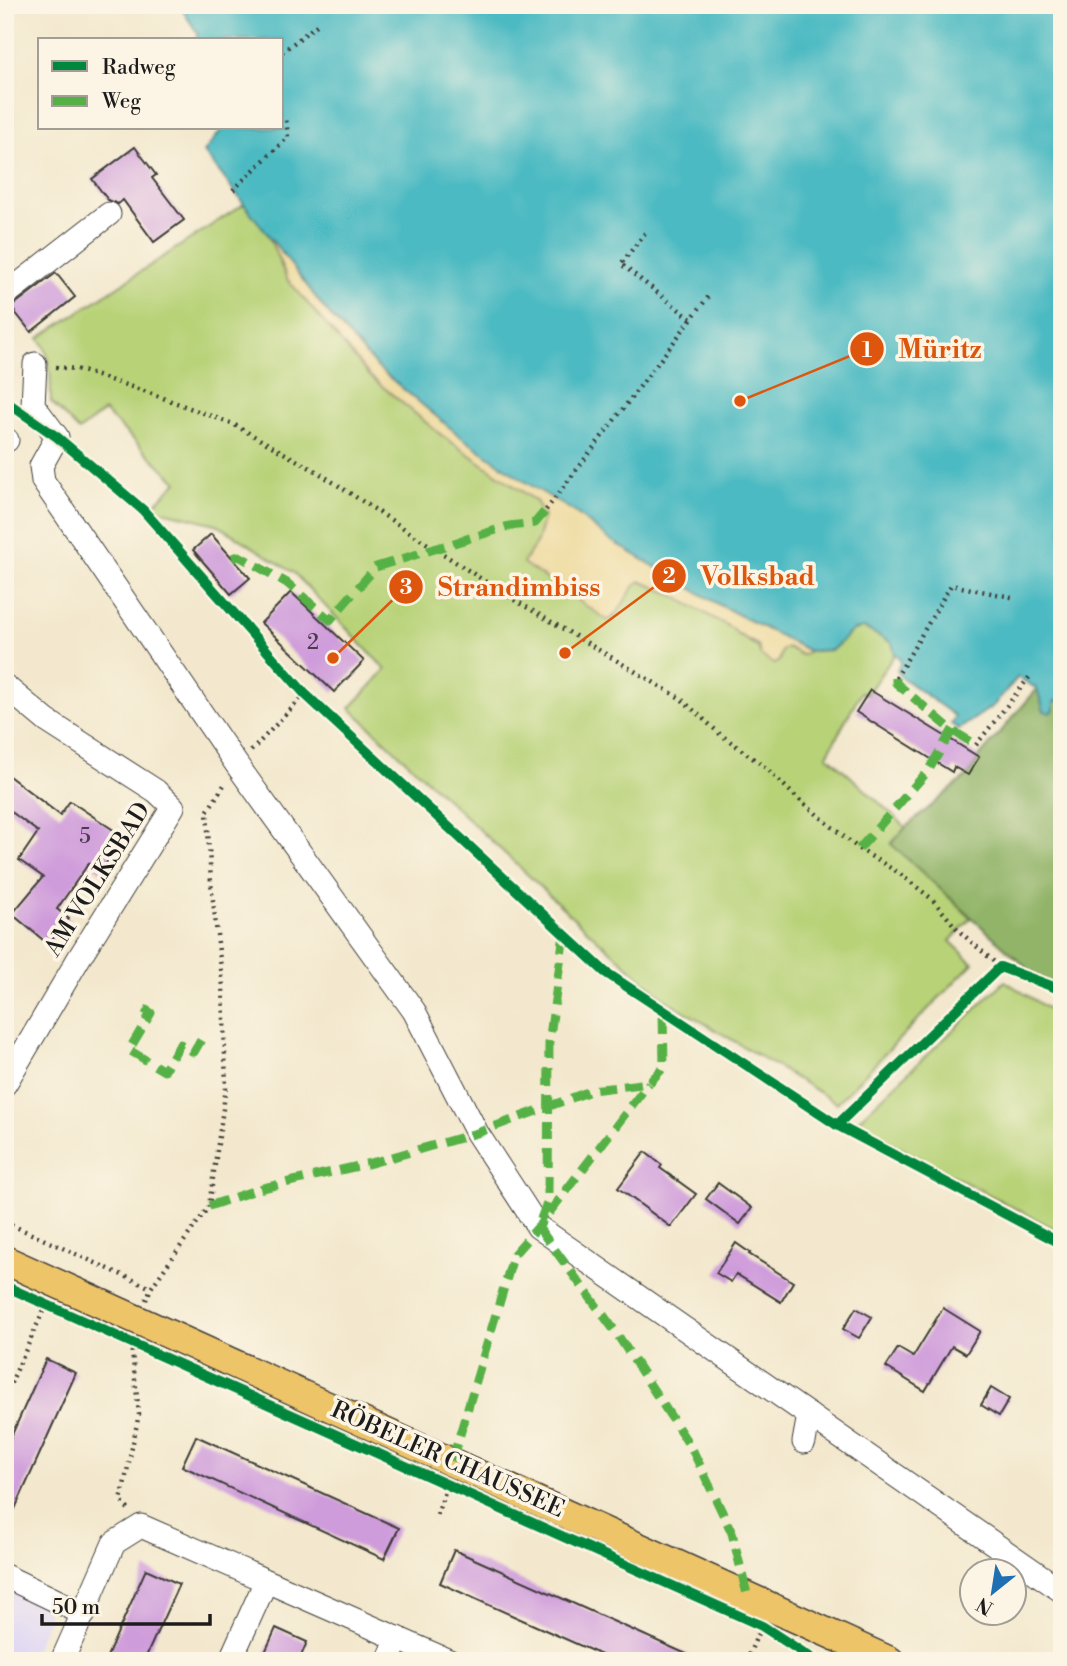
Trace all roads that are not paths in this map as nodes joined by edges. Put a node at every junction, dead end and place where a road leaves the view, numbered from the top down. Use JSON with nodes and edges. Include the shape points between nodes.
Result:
{"nodes":[{"id":1,"x":109,"y":214,"type":"dead end"},
{"id":2,"x":5,"y":295,"type":"edge"},
{"id":3,"x":35,"y":364,"type":"road end"},
{"id":4,"x":5,"y":686,"type":"edge"},
{"id":5,"x":5,"y":1084,"type":"edge"},
{"id":6,"x":5,"y":1260,"type":"edge"},
{"id":7,"x":809,"y":1415,"type":"junction"},
{"id":8,"x":804,"y":1442,"type":"dead end"},
{"id":9,"x":5,"y":1576,"type":"edge"},
{"id":10,"x":266,"y":1581,"type":"junction"},
{"id":11,"x":1062,"y":1591,"type":"edge"},
{"id":12,"x":84,"y":1614,"type":"junction"},
{"id":13,"x":398,"y":1638,"type":"junction"},
{"id":14,"x":62,"y":1661,"type":"edge"},
{"id":15,"x":230,"y":1661,"type":"edge"},
{"id":16,"x":388,"y":1661,"type":"edge"},
{"id":17,"x":449,"y":1661,"type":"edge"},
{"id":18,"x":890,"y":1661,"type":"edge"}],
"edges":[{"from":1,"to":2,"type":"street"},
{"from":3,"to":7,"type":"street","via":[[33,405],[57,437],[41,466],[43,481],[237,765],[414,1011],[477,1133],[538,1227]]},
{"from":4,"to":5,"type":"street","name":"AM VOLKSBAD","via":[[173,807]]},
{"from":6,"to":18,"type":"main road","name":"RÖBELER CHAUSSEE"},
{"from":7,"to":8,"type":"street"},
{"from":7,"to":11,"type":"street"},
{"from":9,"to":12,"type":"street"},
{"from":10,"to":12,"type":"street","via":[[141,1526],[114,1543]]},
{"from":10,"to":13,"type":"street"},
{"from":10,"to":15,"type":"street"},
{"from":12,"to":14,"type":"street"},
{"from":13,"to":16,"type":"street"},
{"from":13,"to":17,"type":"street"}]}
